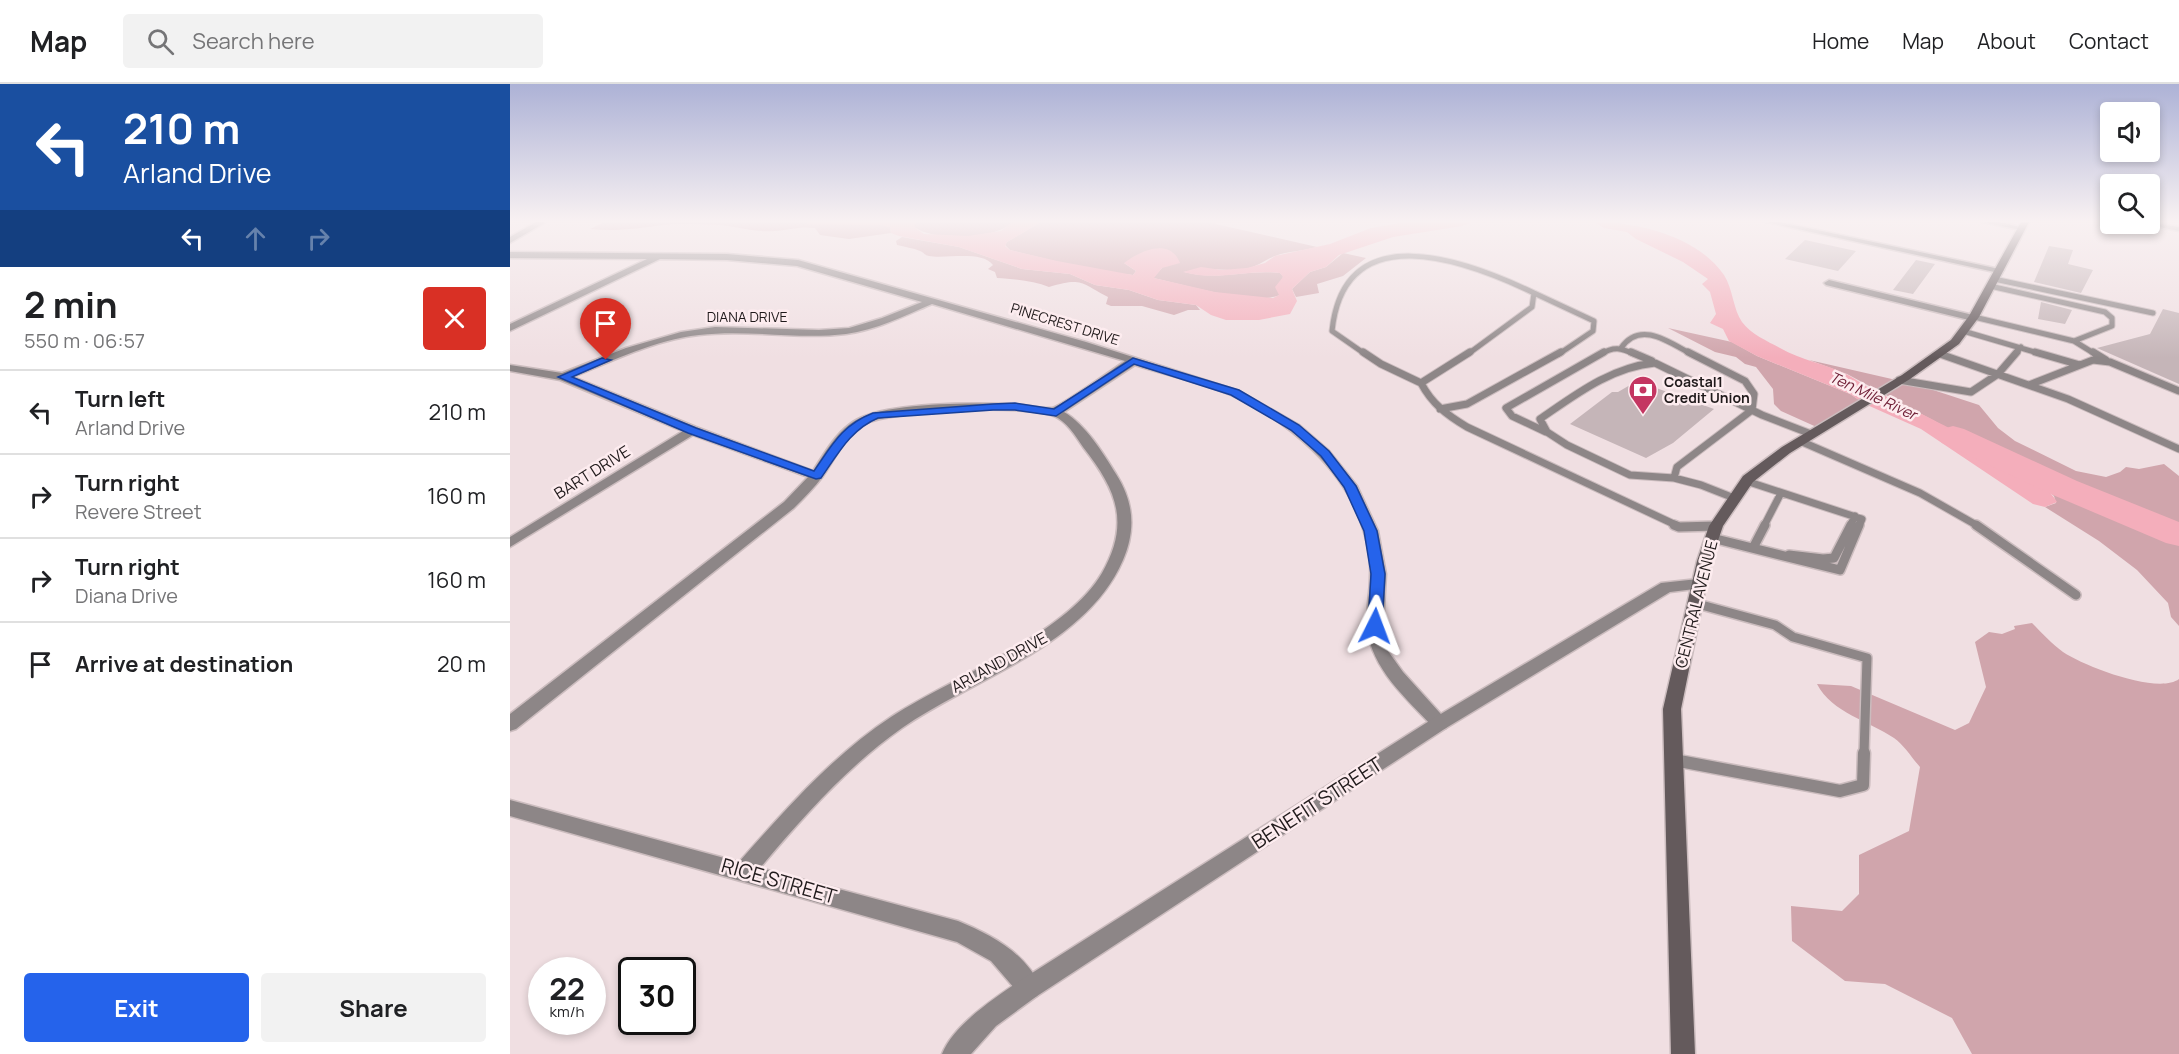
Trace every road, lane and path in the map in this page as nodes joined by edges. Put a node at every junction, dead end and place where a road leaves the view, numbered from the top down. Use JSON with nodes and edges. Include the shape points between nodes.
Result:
{"nodes":[{"id":1,"x":637,"y":267,"type":"edge"},
{"id":2,"x":813,"y":267,"type":"edge"},
{"id":3,"x":1364,"y":267,"type":"edge"},
{"id":4,"x":1458,"y":267,"type":"edge"},
{"id":5,"x":1986,"y":267,"type":"edge"},
{"id":6,"x":2000,"y":267,"type":"edge"},
{"id":7,"x":1999,"y":270,"type":"junction"},
{"id":8,"x":1829,"y":283,"type":"dead end"},
{"id":9,"x":1992,"y":283,"type":"junction"},
{"id":10,"x":1534,"y":294,"type":"junction"},
{"id":11,"x":932,"y":301,"type":"junction"},
{"id":12,"x":2153,"y":313,"type":"dead end"},
{"id":13,"x":1973,"y":317,"type":"junction"},
{"id":14,"x":510,"y":328,"type":"edge"},
{"id":15,"x":1963,"y":331,"type":"junction"},
{"id":16,"x":2074,"y":341,"type":"junction"},
{"id":17,"x":2021,"y":346,"type":"junction"},
{"id":18,"x":1621,"y":348,"type":"junction"},
{"id":19,"x":1940,"y":354,"type":"junction"},
{"id":20,"x":1133,"y":361,"type":"junction"},
{"id":21,"x":2110,"y":362,"type":"junction"},
{"id":22,"x":1655,"y":363,"type":"junction"},
{"id":23,"x":2081,"y":365,"type":"junction"},
{"id":24,"x":510,"y":368,"type":"edge"},
{"id":25,"x":1998,"y":374,"type":"junction"},
{"id":26,"x":563,"y":377,"type":"junction"},
{"id":27,"x":1421,"y":383,"type":"junction"},
{"id":28,"x":1894,"y":383,"type":"junction"},
{"id":29,"x":2029,"y":385,"type":"junction"},
{"id":30,"x":2179,"y":391,"type":"edge"},
{"id":31,"x":1440,"y":409,"type":"junction"},
{"id":32,"x":1752,"y":410,"type":"junction"},
{"id":33,"x":1056,"y":412,"type":"junction"},
{"id":34,"x":692,"y":430,"type":"junction"},
{"id":35,"x":1546,"y":432,"type":"junction"},
{"id":36,"x":1805,"y":438,"type":"junction"},
{"id":37,"x":2179,"y":449,"type":"edge"},
{"id":38,"x":816,"y":476,"type":"junction"},
{"id":39,"x":1674,"y":478,"type":"junction"},
{"id":40,"x":1746,"y":481,"type":"junction"},
{"id":41,"x":1781,"y":493,"type":"junction"},
{"id":42,"x":1734,"y":498,"type":"junction"},
{"id":43,"x":1855,"y":516,"type":"junction"},
{"id":44,"x":1714,"y":532,"type":"junction"},
{"id":45,"x":511,"y":542,"type":"edge"},
{"id":46,"x":1753,"y":548,"type":"junction"},
{"id":47,"x":1783,"y":555,"type":"junction"},
{"id":48,"x":1696,"y":594,"type":"junction"},
{"id":49,"x":2076,"y":595,"type":"dead end"},
{"id":50,"x":1440,"y":723,"type":"junction"},
{"id":51,"x":510,"y":724,"type":"edge"},
{"id":52,"x":1674,"y":760,"type":"junction"},
{"id":53,"x":510,"y":808,"type":"edge"},
{"id":54,"x":744,"y":871,"type":"junction"},
{"id":55,"x":1029,"y":988,"type":"junction"},
{"id":56,"x":954,"y":1054,"type":"edge"},
{"id":57,"x":1683,"y":1054,"type":"edge"}],
"edges":[{"from":1,"to":14,"type":"street"},
{"from":2,"to":11,"type":"street","name":"PINECREST DRIVE"},
{"from":3,"to":27,"type":"lane","via":[[1340,294],[1332,315],[1332,331],[1382,364]]},
{"from":4,"to":10,"type":"lane","via":[[1513,282]]},
{"from":5,"to":7,"type":"street"},
{"from":6,"to":7,"type":"main road","name":"CENTRAL AVENUE"},
{"from":7,"to":9,"type":"main road","name":"CENTRAL AVENUE"},
{"from":8,"to":13,"type":"street"},
{"from":9,"to":12,"type":"lane"},
{"from":9,"to":13,"type":"main road","name":"CENTRAL AVENUE"},
{"from":9,"to":16,"type":"lane","via":[[2104,312],[2112,318],[2112,326]]},
{"from":10,"to":27,"type":"lane","via":[[1532,307]]},
{"from":10,"to":31,"type":"lane","via":[[1594,321],[1593,331],[1467,404]]},
{"from":11,"to":20,"type":"street","name":"PINECREST DRIVE"},
{"from":11,"to":26,"type":"street","name":"DIANA DRIVE","via":[[870,326],[837,332],[714,330],[682,334]]},
{"from":13,"to":15,"type":"main road","name":"CENTRAL AVENUE"},
{"from":13,"to":16,"type":"lane"},
{"from":15,"to":17,"type":"lane"},
{"from":15,"to":19,"type":"main road","name":"CENTRAL AVENUE"},
{"from":16,"to":21,"type":"lane"},
{"from":17,"to":23,"type":"lane"},
{"from":17,"to":25,"type":"lane"},
{"from":18,"to":22,"type":"lane"},
{"from":18,"to":32,"type":"lane","via":[[1626,340],[1651,333],[1744,381],[1754,394]]},
{"from":18,"to":35,"type":"lane","via":[[1609,349],[1506,408],[1512,416]]},
{"from":19,"to":25,"type":"lane"},
{"from":19,"to":28,"type":"main road","name":"CENTRAL AVENUE"},
{"from":20,"to":33,"type":"street"},
{"from":20,"to":50,"type":"street","name":"PINECREST DRIVE","via":[[1235,393],[1295,428],[1325,454],[1350,486],[1371,531],[1378,574],[1375,626],[1380,652]]},
{"from":21,"to":23,"type":"lane","via":[[2093,360]]},
{"from":21,"to":30,"type":"lane"},
{"from":22,"to":32,"type":"lane"},
{"from":22,"to":35,"type":"lane","via":[[1640,362],[1560,406],[1540,419]]},
{"from":23,"to":29,"type":"lane"},
{"from":24,"to":26,"type":"street"},
{"from":25,"to":28,"type":"lane","via":[[1971,392]]},
{"from":25,"to":29,"type":"lane"},
{"from":26,"to":34,"type":"street"},
{"from":27,"to":31,"type":"lane"},
{"from":28,"to":36,"type":"main road","name":"CENTRAL AVENUE"},
{"from":29,"to":37,"type":"lane"},
{"from":31,"to":44,"type":"lane","via":[[1467,427],[1626,504],[1679,527]]},
{"from":32,"to":36,"type":"lane"},
{"from":32,"to":39,"type":"lane","via":[[1677,467]]},
{"from":33,"to":38,"type":"street","via":[[993,407],[877,415],[849,431]]},
{"from":33,"to":54,"type":"street","name":"ARLAND DRIVE","via":[[1073,424],[1122,497],[1125,535],[1111,572],[1083,605],[1053,631],[895,723],[854,756],[815,789]]},
{"from":34,"to":38,"type":"street"},
{"from":34,"to":45,"type":"street","name":"BART DRIVE"},
{"from":35,"to":39,"type":"lane","via":[[1630,475]]},
{"from":36,"to":40,"type":"main road","name":"CENTRAL AVENUE"},
{"from":36,"to":49,"type":"lane","via":[[1920,493],[1983,529]]},
{"from":38,"to":51,"type":"street","via":[[789,505]]},
{"from":39,"to":42,"type":"lane"},
{"from":40,"to":41,"type":"lane"},
{"from":40,"to":42,"type":"main road","name":"CENTRAL AVENUE"},
{"from":41,"to":43,"type":"lane"},
{"from":41,"to":46,"type":"lane"},
{"from":42,"to":44,"type":"main road","name":"CENTRAL AVENUE"},
{"from":43,"to":47,"type":"lane","via":[[1834,558],[1827,561],[1800,553]]},
{"from":43,"to":47,"type":"lane","via":[[1862,519],[1840,570]]},
{"from":44,"to":46,"type":"lane"},
{"from":44,"to":48,"type":"main road","name":"CENTRAL AVENUE"},
{"from":46,"to":47,"type":"lane"},
{"from":48,"to":50,"type":"street","name":"BENEFIT STREET","via":[[1666,588]]},
{"from":48,"to":52,"type":"main road","name":"CENTRAL AVENUE","via":[[1672,709]]},
{"from":48,"to":52,"type":"lane","via":[[1793,636],[1867,658],[1863,785],[1840,790]]},
{"from":50,"to":55,"type":"street","name":"BENEFIT STREET"},
{"from":52,"to":57,"type":"main road","name":"CENTRAL AVENUE"},
{"from":53,"to":54,"type":"street","name":"RICE STREET"},
{"from":54,"to":55,"type":"street","name":"RICE STREET","via":[[982,941],[1012,964]]},
{"from":55,"to":56,"type":"street","name":"BENEFIT STREET","via":[[988,1018]]}]}
